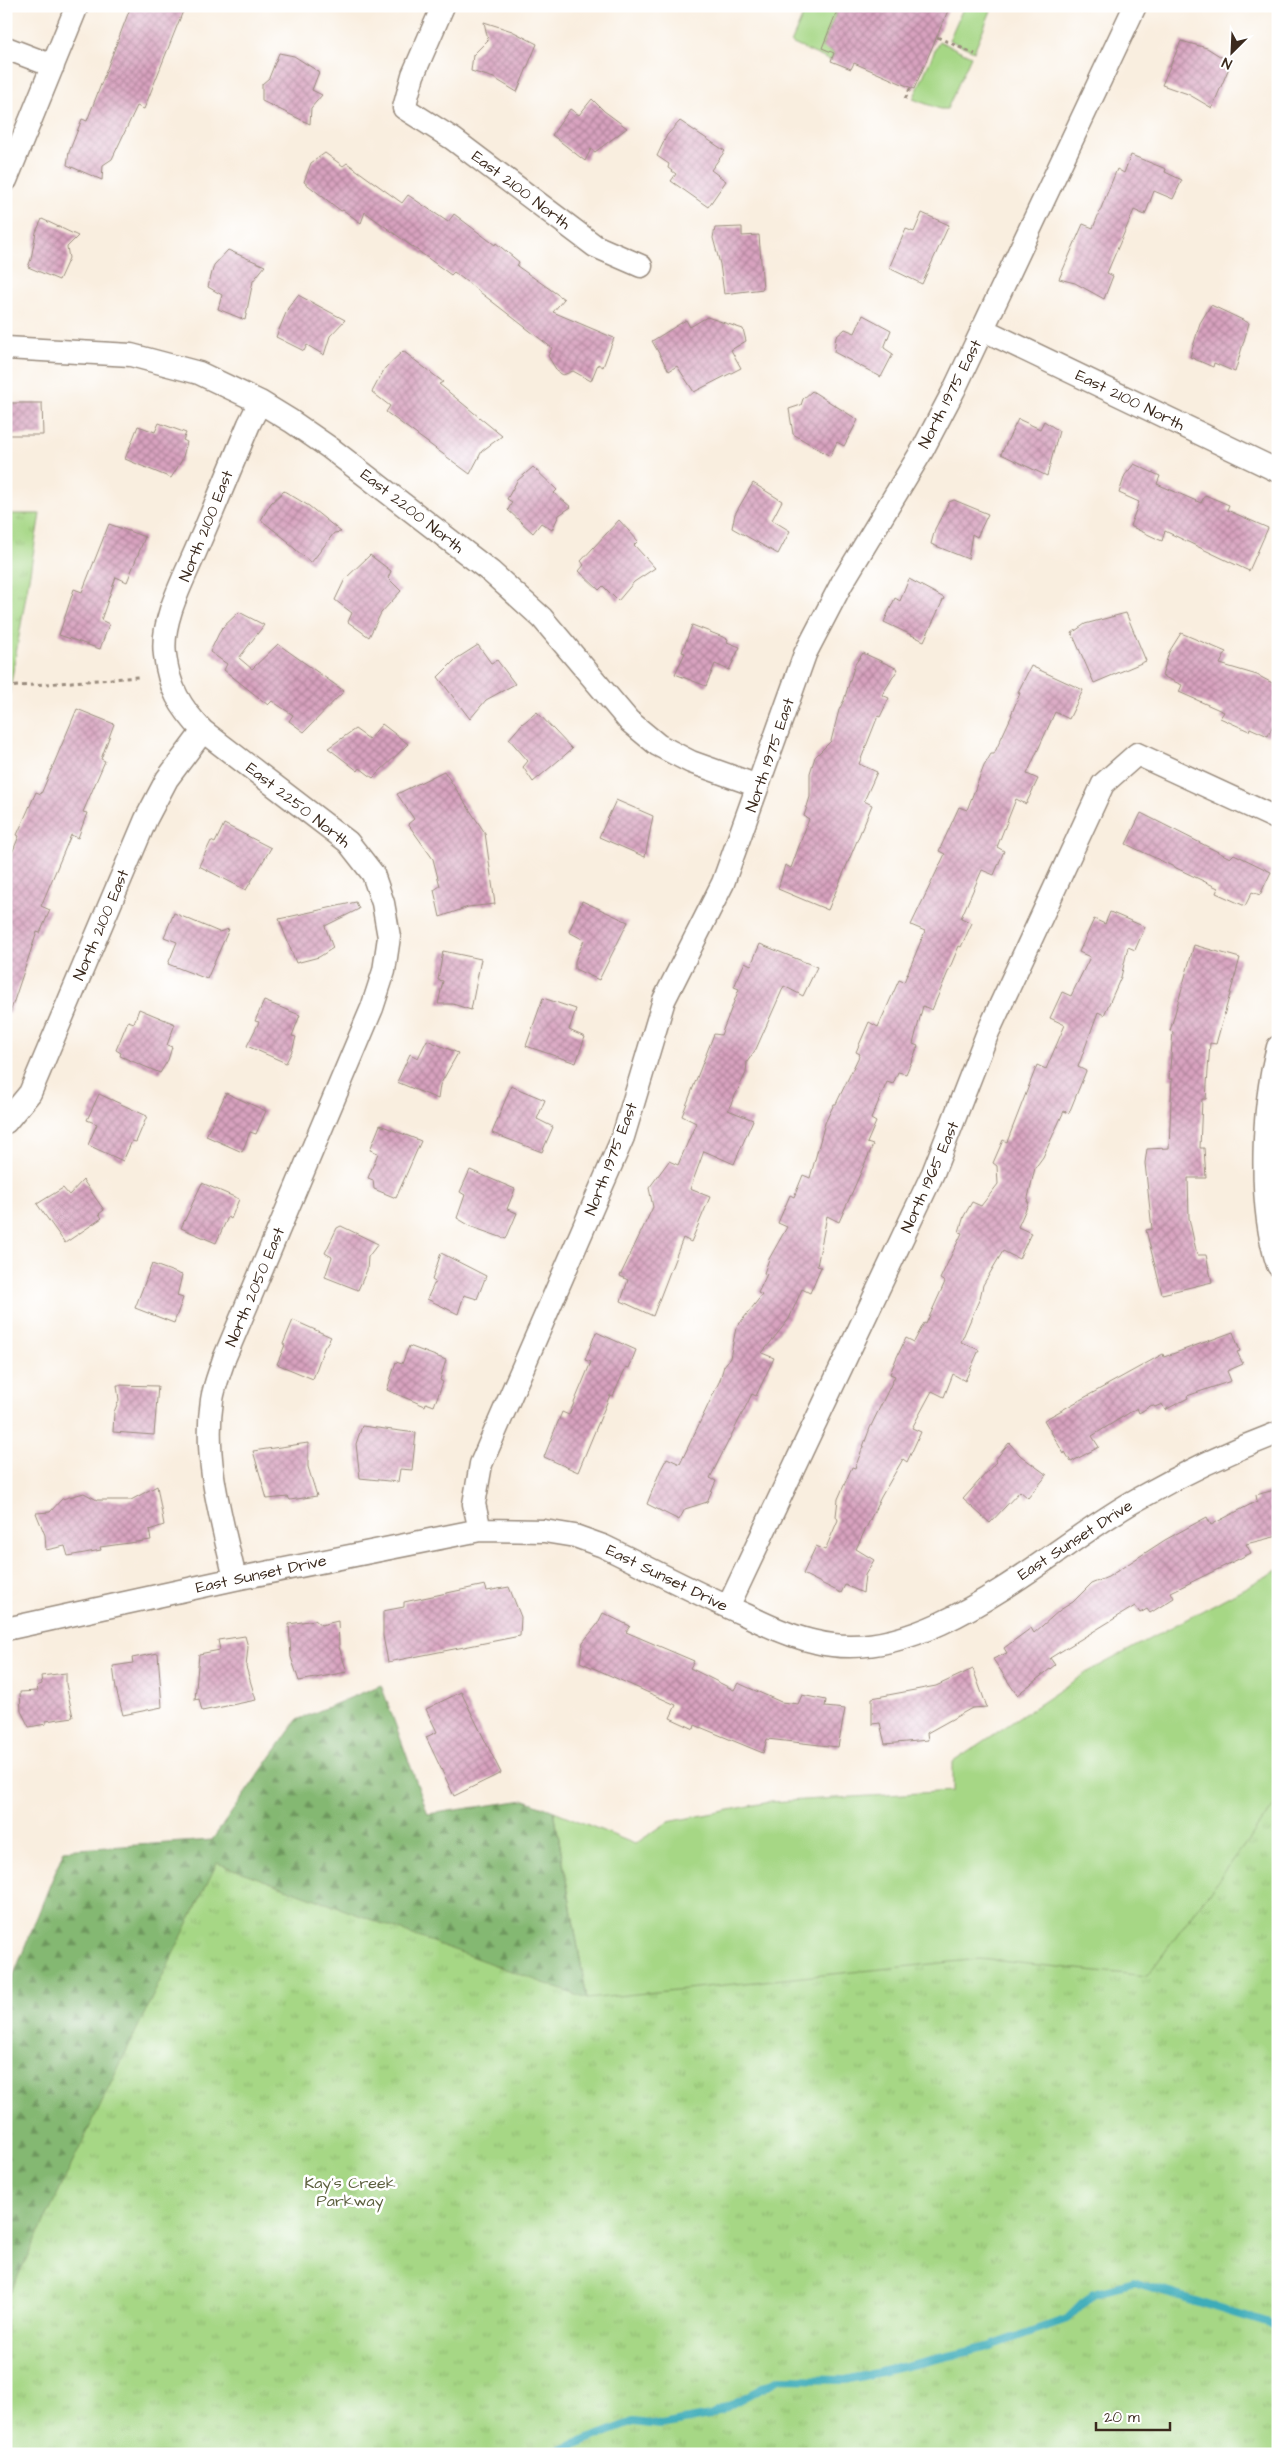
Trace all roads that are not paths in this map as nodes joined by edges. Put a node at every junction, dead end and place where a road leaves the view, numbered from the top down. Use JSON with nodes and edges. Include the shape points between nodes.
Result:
{"nodes":[{"id":1,"x":78,"y":6,"type":"edge"},
{"id":2,"x":443,"y":6,"type":"edge"},
{"id":3,"x":1135,"y":6,"type":"edge"},
{"id":4,"x":6,"y":48,"type":"edge"},
{"id":5,"x":53,"y":66,"type":"junction"},
{"id":6,"x":6,"y":180,"type":"edge"},
{"id":7,"x":641,"y":266,"type":"dead end"},
{"id":8,"x":982,"y":329,"type":"junction"},
{"id":9,"x":6,"y":348,"type":"edge"},
{"id":10,"x":260,"y":402,"type":"junction"},
{"id":11,"x":1278,"y":471,"type":"edge"},
{"id":12,"x":203,"y":731,"type":"junction"},
{"id":13,"x":226,"y":749,"type":"joint"},
{"id":14,"x":758,"y":786,"type":"junction"},
{"id":15,"x":1278,"y":819,"type":"edge"},
{"id":16,"x":372,"y":1008,"type":"joint"},
{"id":17,"x":1278,"y":1047,"type":"edge"},
{"id":18,"x":6,"y":1122,"type":"edge"},
{"id":19,"x":1278,"y":1265,"type":"edge"},
{"id":20,"x":1278,"y":1433,"type":"edge"},
{"id":21,"x":480,"y":1530,"type":"junction"},
{"id":22,"x":235,"y":1579,"type":"junction"},
{"id":23,"x":728,"y":1607,"type":"junction"},
{"id":24,"x":6,"y":1629,"type":"edge"}],
"edges":[{"from":1,"to":5,"type":"street"},
{"from":2,"to":7,"type":"street","name":"East 2100 North","via":[[413,74],[404,108],[453,139],[595,246]]},
{"from":3,"to":8,"type":"street","name":"North 1975 East"},
{"from":4,"to":5,"type":"street"},
{"from":5,"to":6,"type":"street"},
{"from":8,"to":11,"type":"street","name":"East 2100 North"},
{"from":8,"to":14,"type":"street","name":"North 1975 East","via":[[923,449],[842,583],[806,654]]},
{"from":9,"to":10,"type":"street","name":"East 2200 North","via":[[131,355],[199,373]]},
{"from":10,"to":12,"type":"street","name":"North 2100 East","via":[[169,617],[164,653],[173,692],[184,711]]},
{"from":10,"to":14,"type":"street","name":"East 2200 North","via":[[330,448],[491,572],[542,618],[629,721],[658,745],[691,762]]},
{"from":12,"to":13,"type":"street","name":"North 2100 East"},
{"from":12,"to":18,"type":"street","name":"North 2100 East","via":[[167,779],[146,819],[30,1093]]},
{"from":13,"to":16,"type":"street","name":"East 2250 North","via":[[348,842],[372,874],[383,904],[389,937],[384,971]]},
{"from":14,"to":21,"type":"street","name":"North 1975 East","via":[[723,883],[664,1000],[623,1137],[481,1464],[474,1504]]},
{"from":15,"to":23,"type":"street","name":"North 1965 East","via":[[1137,754],[1103,784],[988,1032],[933,1173]]},
{"from":16,"to":22,"type":"street","name":"North 2050 East","via":[[224,1359],[212,1398],[209,1431],[212,1472]]},
{"from":17,"to":19,"type":"street","via":[[1268,1112],[1264,1180]]},
{"from":20,"to":23,"type":"street","name":"East Sunset Drive","via":[[1137,1499],[964,1612],[913,1636],[862,1647],[817,1643]]},
{"from":21,"to":22,"type":"street","name":"East Sunset Drive"},
{"from":21,"to":23,"type":"street","name":"East Sunset Drive","via":[[544,1531],[575,1536],[603,1546]]},
{"from":22,"to":24,"type":"street","name":"East Sunset Drive"}]}
